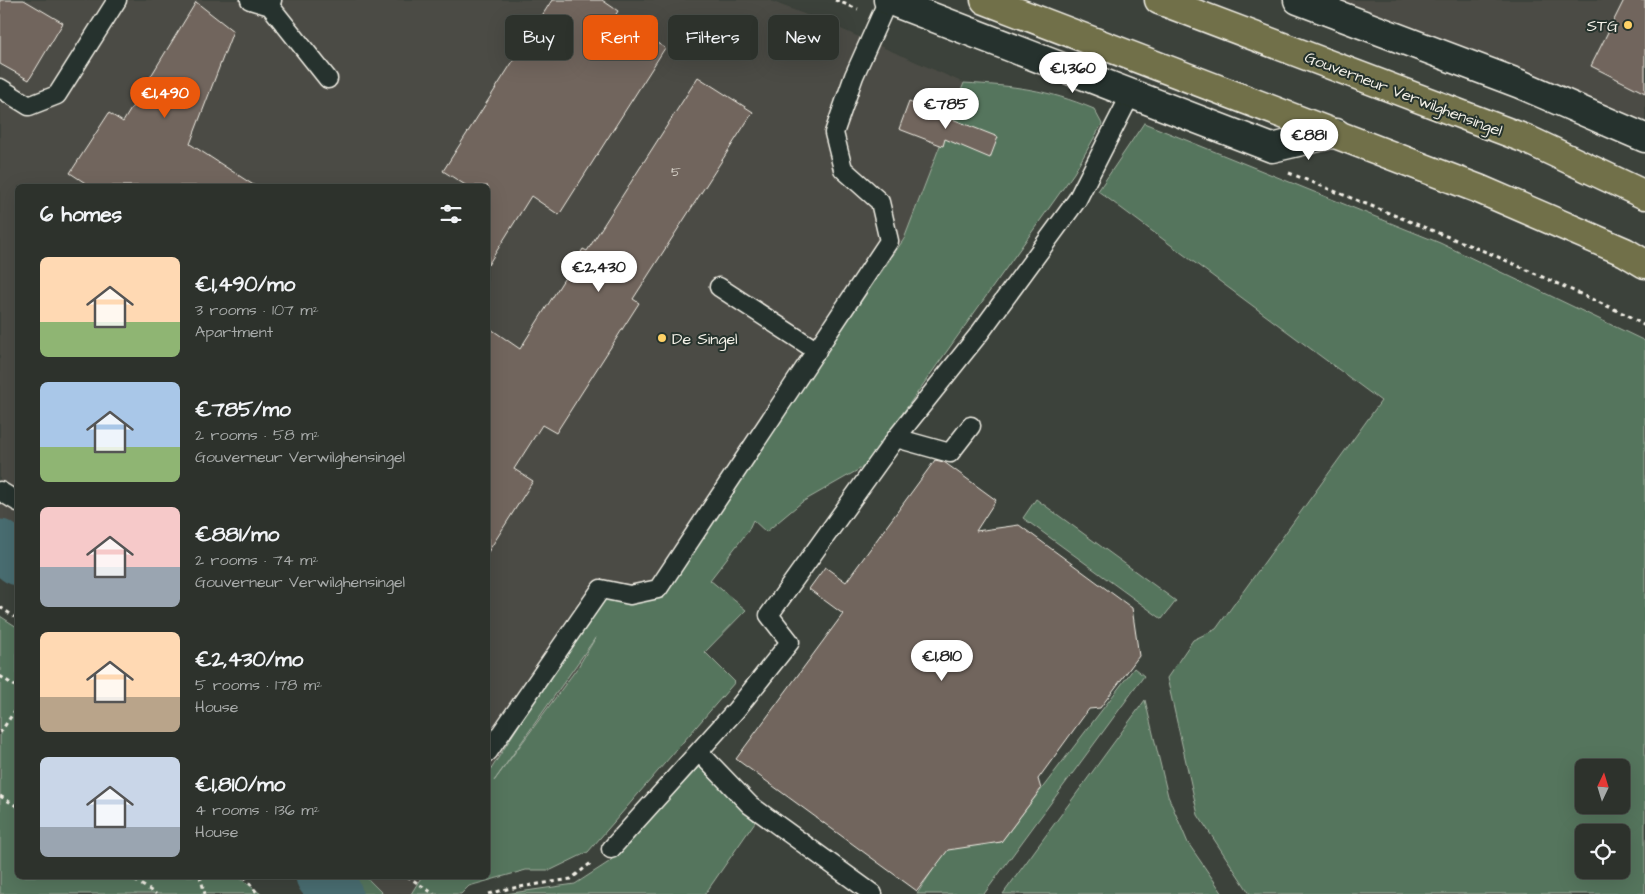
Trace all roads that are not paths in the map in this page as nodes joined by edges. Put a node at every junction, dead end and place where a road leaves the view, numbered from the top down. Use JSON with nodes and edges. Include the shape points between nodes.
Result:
{"nodes":[{"id":1,"x":117,"y":0,"type":"edge"},
{"id":2,"x":250,"y":0,"type":"edge"},
{"id":3,"x":888,"y":0,"type":"edge"},
{"id":4,"x":985,"y":0,"type":"edge"},
{"id":5,"x":1159,"y":0,"type":"edge"},
{"id":6,"x":1298,"y":0,"type":"edge"},
{"id":7,"x":271,"y":3,"type":"edge"},
{"id":8,"x":328,"y":79,"type":"dead end"},
{"id":9,"x":0,"y":88,"type":"edge"},
{"id":10,"x":1131,"y":94,"type":"junction"},
{"id":11,"x":1336,"y":133,"type":"junction"},
{"id":12,"x":1645,"y":138,"type":"edge"},
{"id":13,"x":1645,"y":195,"type":"edge"},
{"id":14,"x":1645,"y":264,"type":"edge"},
{"id":15,"x":719,"y":287,"type":"dead end"},
{"id":16,"x":816,"y":351,"type":"junction"},
{"id":17,"x":971,"y":426,"type":"dead end"},
{"id":18,"x":896,"y":438,"type":"junction"},
{"id":19,"x":0,"y":491,"type":"edge"},
{"id":20,"x":15,"y":500,"type":"edge"},
{"id":21,"x":490,"y":749,"type":"edge"},
{"id":22,"x":699,"y":752,"type":"junction"},
{"id":23,"x":611,"y":849,"type":"road end"},
{"id":24,"x":872,"y":894,"type":"edge"}],
"edges":[{"from":1,"to":9,"type":"lane","via":[[57,94],[29,106]]},
{"from":2,"to":7,"type":"lane"},
{"from":3,"to":10,"type":"street"},
{"from":3,"to":16,"type":"lane","via":[[854,76],[834,133],[843,168],[880,202],[889,241]]},
{"from":4,"to":11,"type":"highway"},
{"from":5,"to":13,"type":"highway","name":"Gouverneur Verwilghensingel","via":[[1526,139]]},
{"from":6,"to":12,"type":"street","via":[[1520,84]]},
{"from":7,"to":8,"type":"lane"},
{"from":10,"to":11,"type":"street","via":[[1272,148]]},
{"from":10,"to":18,"type":"lane","via":[[1077,200],[979,334]]},
{"from":11,"to":14,"type":"highway","via":[[1479,189],[1625,252]]},
{"from":15,"to":16,"type":"lane"},
{"from":16,"to":21,"type":"lane","via":[[658,589],[630,595],[601,589]]},
{"from":17,"to":18,"type":"lane","via":[[950,453]]},
{"from":18,"to":22,"type":"lane","via":[[769,615],[790,642]]},
{"from":19,"to":20,"type":"lane"},
{"from":22,"to":23,"type":"lane"},
{"from":22,"to":24,"type":"lane","via":[[750,805]]}]}
